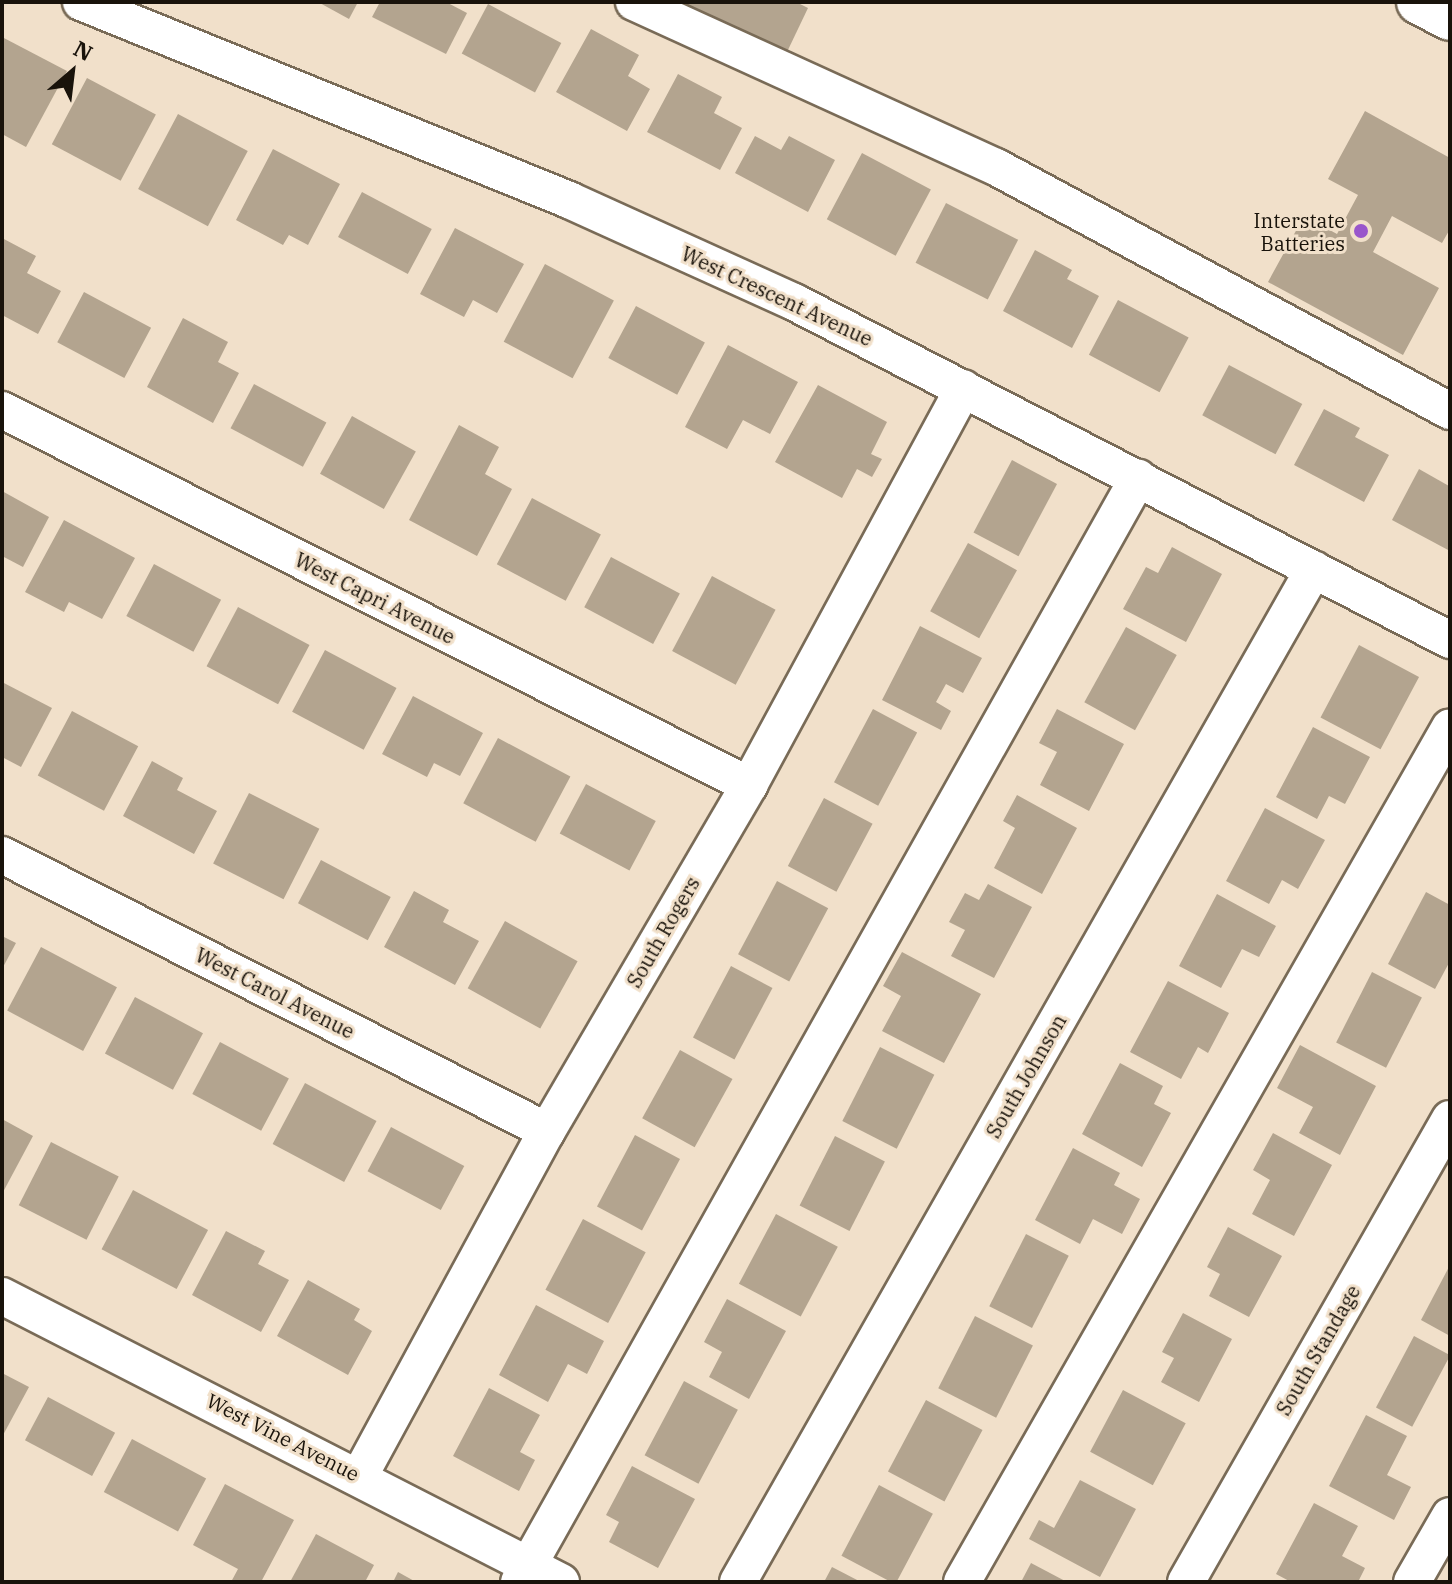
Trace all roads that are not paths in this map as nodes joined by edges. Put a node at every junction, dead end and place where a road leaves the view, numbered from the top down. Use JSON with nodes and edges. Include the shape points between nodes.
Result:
{"nodes":[{"id":1,"x":81,"y":2,"type":"edge"},
{"id":2,"x":634,"y":2,"type":"edge"},
{"id":3,"x":1419,"y":2,"type":"edge"},
{"id":4,"x":1450,"y":18,"type":"edge"},
{"id":5,"x":964,"y":388,"type":"junction"},
{"id":6,"x":2,"y":410,"type":"edge"},
{"id":7,"x":1450,"y":411,"type":"edge"},
{"id":8,"x":1138,"y":478,"type":"junction"},
{"id":9,"x":1314,"y":569,"type":"junction"},
{"id":10,"x":1450,"y":640,"type":"edge"},
{"id":11,"x":1450,"y":727,"type":"edge"},
{"id":12,"x":749,"y":785,"type":"junction"},
{"id":13,"x":2,"y":855,"type":"edge"},
{"id":14,"x":1450,"y":1119,"type":"edge"},
{"id":15,"x":547,"y":1131,"type":"junction"},
{"id":16,"x":2,"y":1296,"type":"edge"},
{"id":17,"x":360,"y":1475,"type":"junction"},
{"id":18,"x":1450,"y":1516,"type":"edge"},
{"id":19,"x":524,"y":1573,"type":"edge"},
{"id":20,"x":561,"y":1582,"type":"edge"},
{"id":21,"x":738,"y":1582,"type":"edge"},
{"id":22,"x":962,"y":1582,"type":"edge"},
{"id":23,"x":1186,"y":1582,"type":"edge"},
{"id":24,"x":1412,"y":1582,"type":"edge"}],
"edges":[{"from":1,"to":5,"type":"street","name":"West Crescent Avenue","via":[[569,200],[794,302]]},
{"from":2,"to":7,"type":"street","via":[[996,167]]},
{"from":3,"to":4,"type":"main road"},
{"from":5,"to":8,"type":"street","name":"West Crescent Avenue"},
{"from":5,"to":12,"type":"street","name":"South Rogers"},
{"from":6,"to":12,"type":"street","name":"West Capri Avenue"},
{"from":8,"to":9,"type":"street","name":"West Crescent Avenue"},
{"from":8,"to":19,"type":"street"},
{"from":9,"to":10,"type":"street","name":"West Crescent Avenue"},
{"from":9,"to":21,"type":"street","name":"South Johnson"},
{"from":11,"to":22,"type":"street"},
{"from":12,"to":15,"type":"street","name":"South Rogers"},
{"from":13,"to":15,"type":"street","name":"West Carol Avenue"},
{"from":14,"to":23,"type":"street","name":"South Standage"},
{"from":15,"to":17,"type":"street","name":"South Rogers"},
{"from":16,"to":17,"type":"street","name":"West Vine Avenue"},
{"from":17,"to":19,"type":"street","name":"West Vine Avenue"},
{"from":18,"to":24,"type":"street"},
{"from":19,"to":20,"type":"street","name":"West Vine Avenue"}]}
